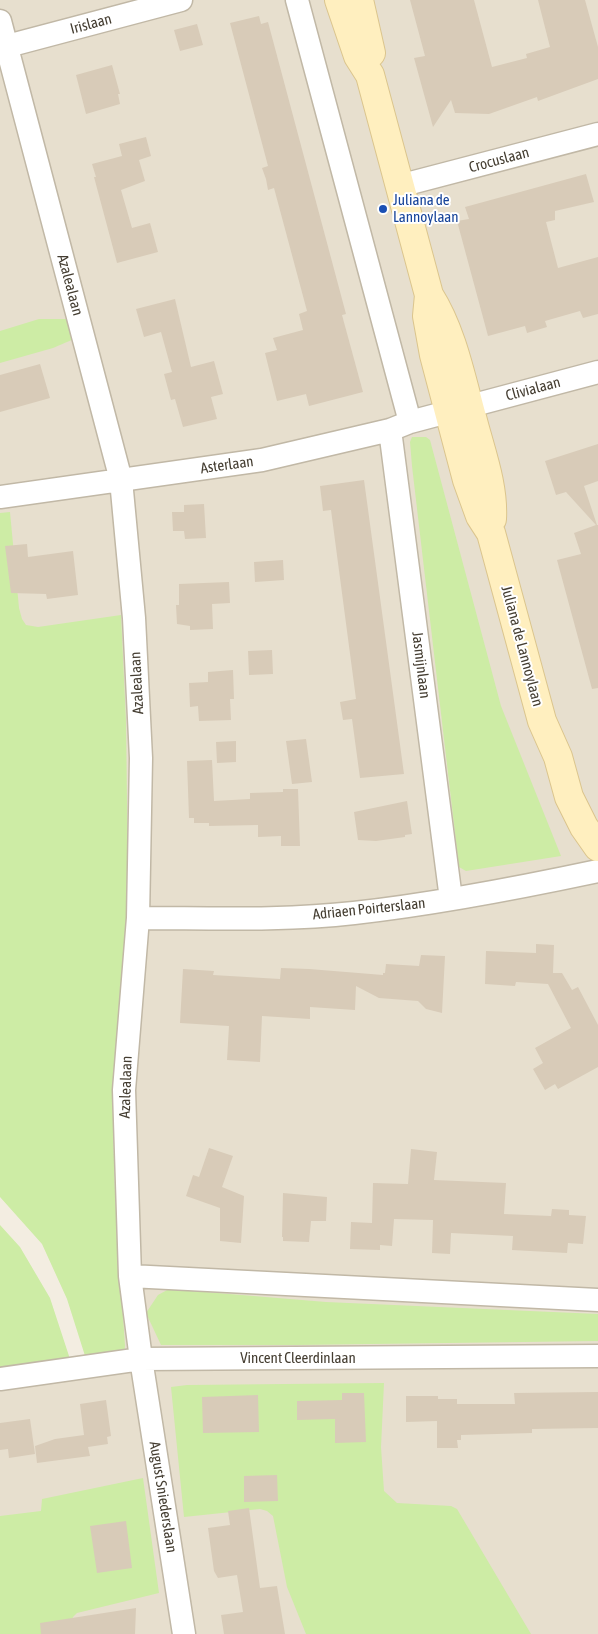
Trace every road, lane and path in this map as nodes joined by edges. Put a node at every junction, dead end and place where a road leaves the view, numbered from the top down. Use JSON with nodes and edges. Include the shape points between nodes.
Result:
{"nodes":[{"id":1,"x":181,"y":0,"type":"edge"},
{"id":2,"x":297,"y":0,"type":"edge"},
{"id":3,"x":339,"y":0,"type":"edge"},
{"id":4,"x":359,"y":0,"type":"edge"},
{"id":5,"x":0,"y":21,"type":"edge"},
{"id":6,"x":3,"y":47,"type":"edge"},
{"id":7,"x":370,"y":75,"type":"junction"},
{"id":8,"x":598,"y":134,"type":"edge"},
{"id":9,"x":399,"y":186,"type":"junction"},
{"id":10,"x":598,"y":372,"type":"edge"},
{"id":11,"x":459,"y":409,"type":"junction"},
{"id":12,"x":400,"y":426,"type":"junction"},
{"id":13,"x":121,"y":480,"type":"junction"},
{"id":14,"x":0,"y":497,"type":"edge"},
{"id":15,"x":558,"y":757,"type":"junction"},
{"id":16,"x":598,"y":814,"type":"edge"},
{"id":17,"x":598,"y":847,"type":"edge"},
{"id":18,"x":598,"y":871,"type":"edge"},
{"id":19,"x":452,"y":899,"type":"junction"},
{"id":20,"x":138,"y":918,"type":"junction"},
{"id":21,"x":130,"y":1276,"type":"junction"},
{"id":22,"x":598,"y":1300,"type":"edge"},
{"id":23,"x":598,"y":1356,"type":"edge"},
{"id":24,"x":141,"y":1360,"type":"junction"},
{"id":25,"x":0,"y":1379,"type":"edge"},
{"id":26,"x":184,"y":1634,"type":"edge"}],
"edges":[{"from":1,"to":6,"type":"street","name":"Irislaan"},
{"from":2,"to":12,"type":"street"},
{"from":3,"to":7,"type":"street","name":"Juliana de Lannoylaan","via":[[358,56]]},
{"from":4,"to":7,"type":"street","name":"Juliana de Lannoylaan","via":[[371,51]]},
{"from":5,"to":6,"type":"street","name":"Azalealaan"},
{"from":6,"to":13,"type":"street","name":"Azalealaan"},
{"from":7,"to":9,"type":"street","name":"Juliana de Lannoylaan"},
{"from":8,"to":9,"type":"street","name":"Crocuslaan"},
{"from":9,"to":11,"type":"street","name":"Juliana de Lannoylaan","via":[[429,295],[450,336]]},
{"from":10,"to":11,"type":"street","name":"Clivialaan"},
{"from":11,"to":12,"type":"street","name":"Asterlaan"},
{"from":11,"to":15,"type":"street","name":"Juliana de Lannoylaan","via":[[488,480],[493,507],[491,533],[542,720]]},
{"from":12,"to":13,"type":"street","name":"Asterlaan","via":[[262,460]]},
{"from":12,"to":19,"type":"street","name":"Jasmijnlaan"},
{"from":13,"to":14,"type":"street","name":"Asterlaan"},
{"from":13,"to":20,"type":"street","name":"Azalealaan","via":[[134,618],[141,758]]},
{"from":15,"to":16,"type":"street","name":"Juliana de Lannoylaan","via":[[585,788]]},
{"from":15,"to":17,"type":"street","name":"Juliana de Lannoylaan","via":[[570,797]]},
{"from":18,"to":19,"type":"street","name":"Adriaen Poirterslaan"},
{"from":19,"to":20,"type":"street","name":"Adriaen Poirterslaan","via":[[344,914]]},
{"from":20,"to":21,"type":"street","name":"Azalealaan","via":[[124,1090]]},
{"from":21,"to":22,"type":"street"},
{"from":21,"to":24,"type":"street","name":"Azalealaan"},
{"from":23,"to":24,"type":"street","name":"Vincent Cleerdinlaan"},
{"from":24,"to":25,"type":"street","name":"Vincent Cleerdinlaan"},
{"from":24,"to":26,"type":"street","name":"August Sniederslaan"}]}
